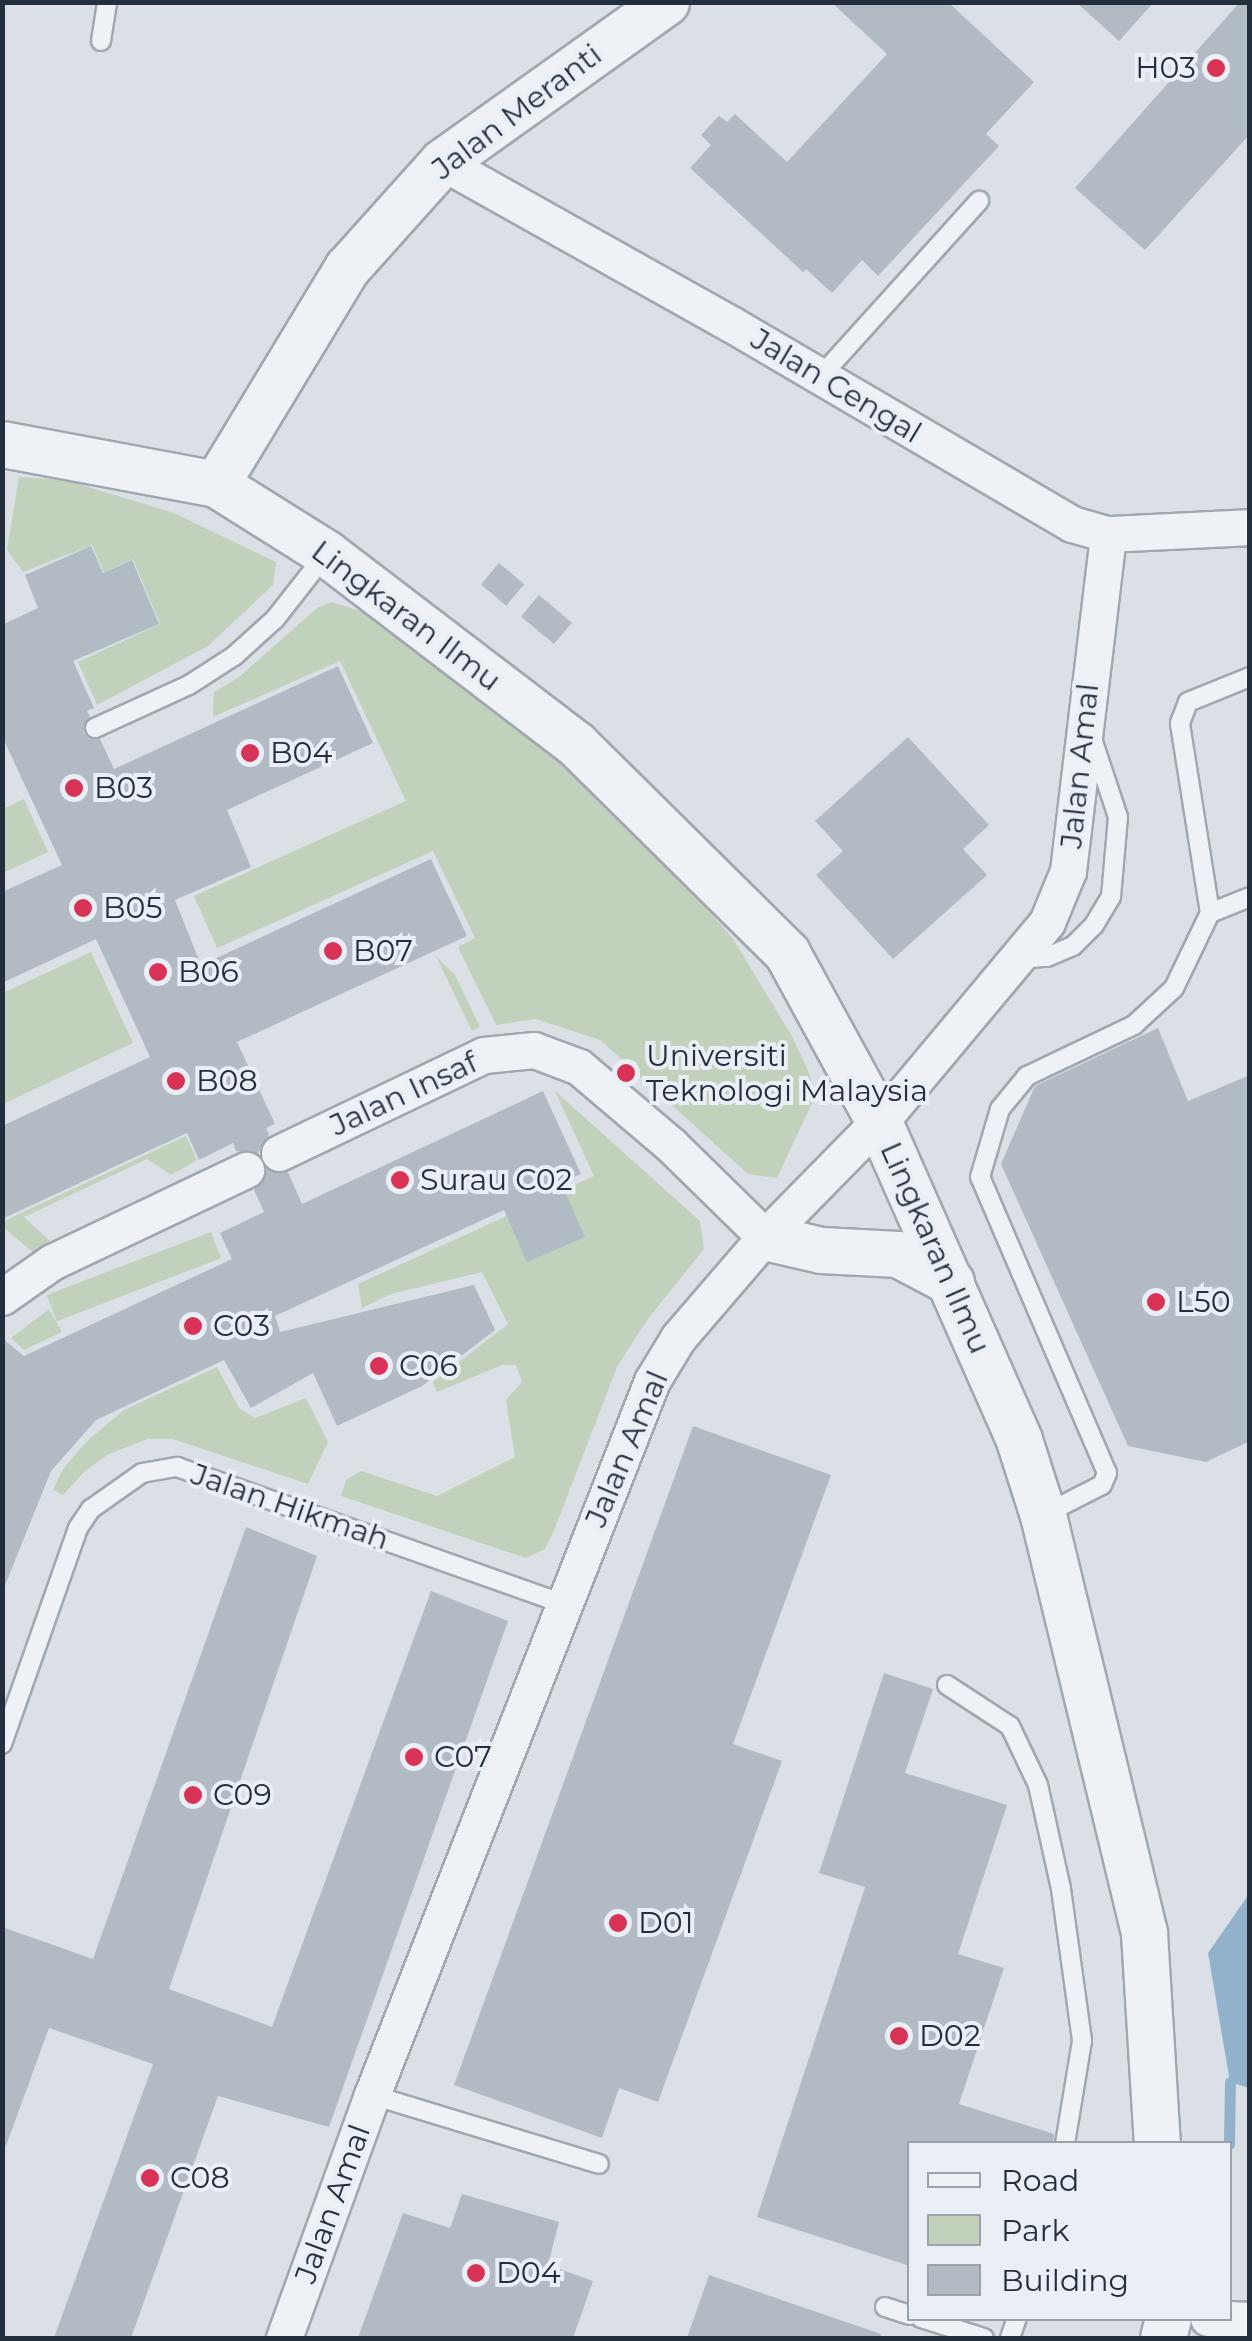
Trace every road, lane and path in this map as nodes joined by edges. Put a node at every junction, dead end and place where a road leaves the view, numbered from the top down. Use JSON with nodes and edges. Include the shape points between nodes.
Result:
{"nodes":[{"id":1,"x":107,"y":2,"type":"edge"},
{"id":2,"x":666,"y":2,"type":"edge"},
{"id":3,"x":101,"y":41,"type":"dead end"},
{"id":4,"x":442,"y":162,"type":"junction"},
{"id":5,"x":979,"y":201,"type":"dead end"},
{"id":6,"x":819,"y":378,"type":"junction"},
{"id":7,"x":2,"y":444,"type":"edge"},
{"id":8,"x":216,"y":484,"type":"junction"},
{"id":9,"x":1250,"y":527,"type":"edge"},
{"id":10,"x":1108,"y":534,"type":"junction"},
{"id":11,"x":326,"y":553,"type":"junction"},
{"id":12,"x":1250,"y":677,"type":"edge"},
{"id":13,"x":1084,"y":715,"type":"junction"},
{"id":14,"x":95,"y":728,"type":"dead end"},
{"id":15,"x":1250,"y":897,"type":"edge"},
{"id":16,"x":1210,"y":913,"type":"junction"},
{"id":17,"x":1016,"y":958,"type":"junction"},
{"id":18,"x":879,"y":1122,"type":"junction"},
{"id":19,"x":279,"y":1154,"type":"dead end"},
{"id":20,"x":246,"y":1170,"type":"dead end"},
{"id":21,"x":765,"y":1237,"type":"junction"},
{"id":22,"x":951,"y":1282,"type":"junction"},
{"id":23,"x":2,"y":1296,"type":"edge"},
{"id":24,"x":1043,"y":1515,"type":"junction"},
{"id":25,"x":563,"y":1604,"type":"junction"},
{"id":26,"x":947,"y":1685,"type":"dead end"},
{"id":27,"x":2,"y":1744,"type":"edge"},
{"id":28,"x":372,"y":2095,"type":"junction"},
{"id":29,"x":1065,"y":2141,"type":"edge"},
{"id":30,"x":1157,"y":2141,"type":"edge"},
{"id":31,"x":600,"y":2164,"type":"dead end"},
{"id":32,"x":885,"y":2307,"type":"dead end"},
{"id":33,"x":907,"y":2314,"type":"edge"},
{"id":34,"x":926,"y":2321,"type":"edge"},
{"id":35,"x":953,"y":2334,"type":"edge"},
{"id":36,"x":284,"y":2338,"type":"edge"},
{"id":37,"x":984,"y":2338,"type":"edge"}],
"edges":[{"from":1,"to":3,"type":"lane"},
{"from":2,"to":4,"type":"street","name":"Jalan Meranti"},
{"from":4,"to":6,"type":"street","name":"Jalan Cengal"},
{"from":4,"to":8,"type":"street","name":"Jalan Meranti","via":[[347,268]]},
{"from":5,"to":6,"type":"lane"},
{"from":6,"to":10,"type":"street","name":"Jalan Cengal","via":[[1072,524]]},
{"from":7,"to":8,"type":"street","name":"Lingkaran Ilmu"},
{"from":8,"to":11,"type":"street","name":"Lingkaran Ilmu"},
{"from":9,"to":10,"type":"street","name":"Jalan Cengal"},
{"from":10,"to":13,"type":"street","name":"Jalan Amal"},
{"from":11,"to":14,"type":"lane","via":[[275,619],[234,656],[189,685]]},
{"from":11,"to":18,"type":"street","name":"Lingkaran Ilmu","via":[[576,744],[786,952]]},
{"from":12,"to":16,"type":"lane","via":[[1188,702],[1180,723]]},
{"from":13,"to":17,"type":"street","name":"Jalan Amal","via":[[1068,871],[1046,922]]},
{"from":13,"to":17,"type":"lane","via":[[1118,817],[1110,897],[1073,946],[1047,957]]},
{"from":15,"to":16,"type":"lane"},
{"from":16,"to":24,"type":"lane","via":[[1174,988],[1134,1025],[1027,1076],[1000,1110],[980,1176],[1107,1472],[1102,1485]]},
{"from":17,"to":18,"type":"street","name":"Jalan Amal"},
{"from":18,"to":21,"type":"street","name":"Jalan Amal"},
{"from":18,"to":22,"type":"street","name":"Lingkaran Ilmu"},
{"from":19,"to":21,"type":"street","name":"Jalan Insaf","via":[[484,1056],[534,1050],[579,1067]]},
{"from":20,"to":23,"type":"street","via":[[52,1262]]},
{"from":21,"to":22,"type":"street","via":[[821,1250],[898,1254]]},
{"from":21,"to":25,"type":"street","name":"Jalan Amal","via":[[678,1338],[652,1381]]},
{"from":22,"to":24,"type":"street","name":"Lingkaran Ilmu","via":[[1019,1440]]},
{"from":24,"to":30,"type":"street","name":"Lingkaran Ilmu","via":[[1144,1933]]},
{"from":25,"to":27,"type":"lane","name":"Jalan Hikmah","via":[[177,1467],[142,1472],[91,1509],[78,1528]]},
{"from":25,"to":28,"type":"street","name":"Jalan Amal"},
{"from":26,"to":29,"type":"lane","via":[[1010,1726],[1038,1786],[1062,1889],[1082,2041]]},
{"from":28,"to":31,"type":"lane"},
{"from":28,"to":36,"type":"street","name":"Jalan Amal"},
{"from":32,"to":33,"type":"lane"},
{"from":34,"to":35,"type":"lane"},
{"from":35,"to":37,"type":"lane"}]}
